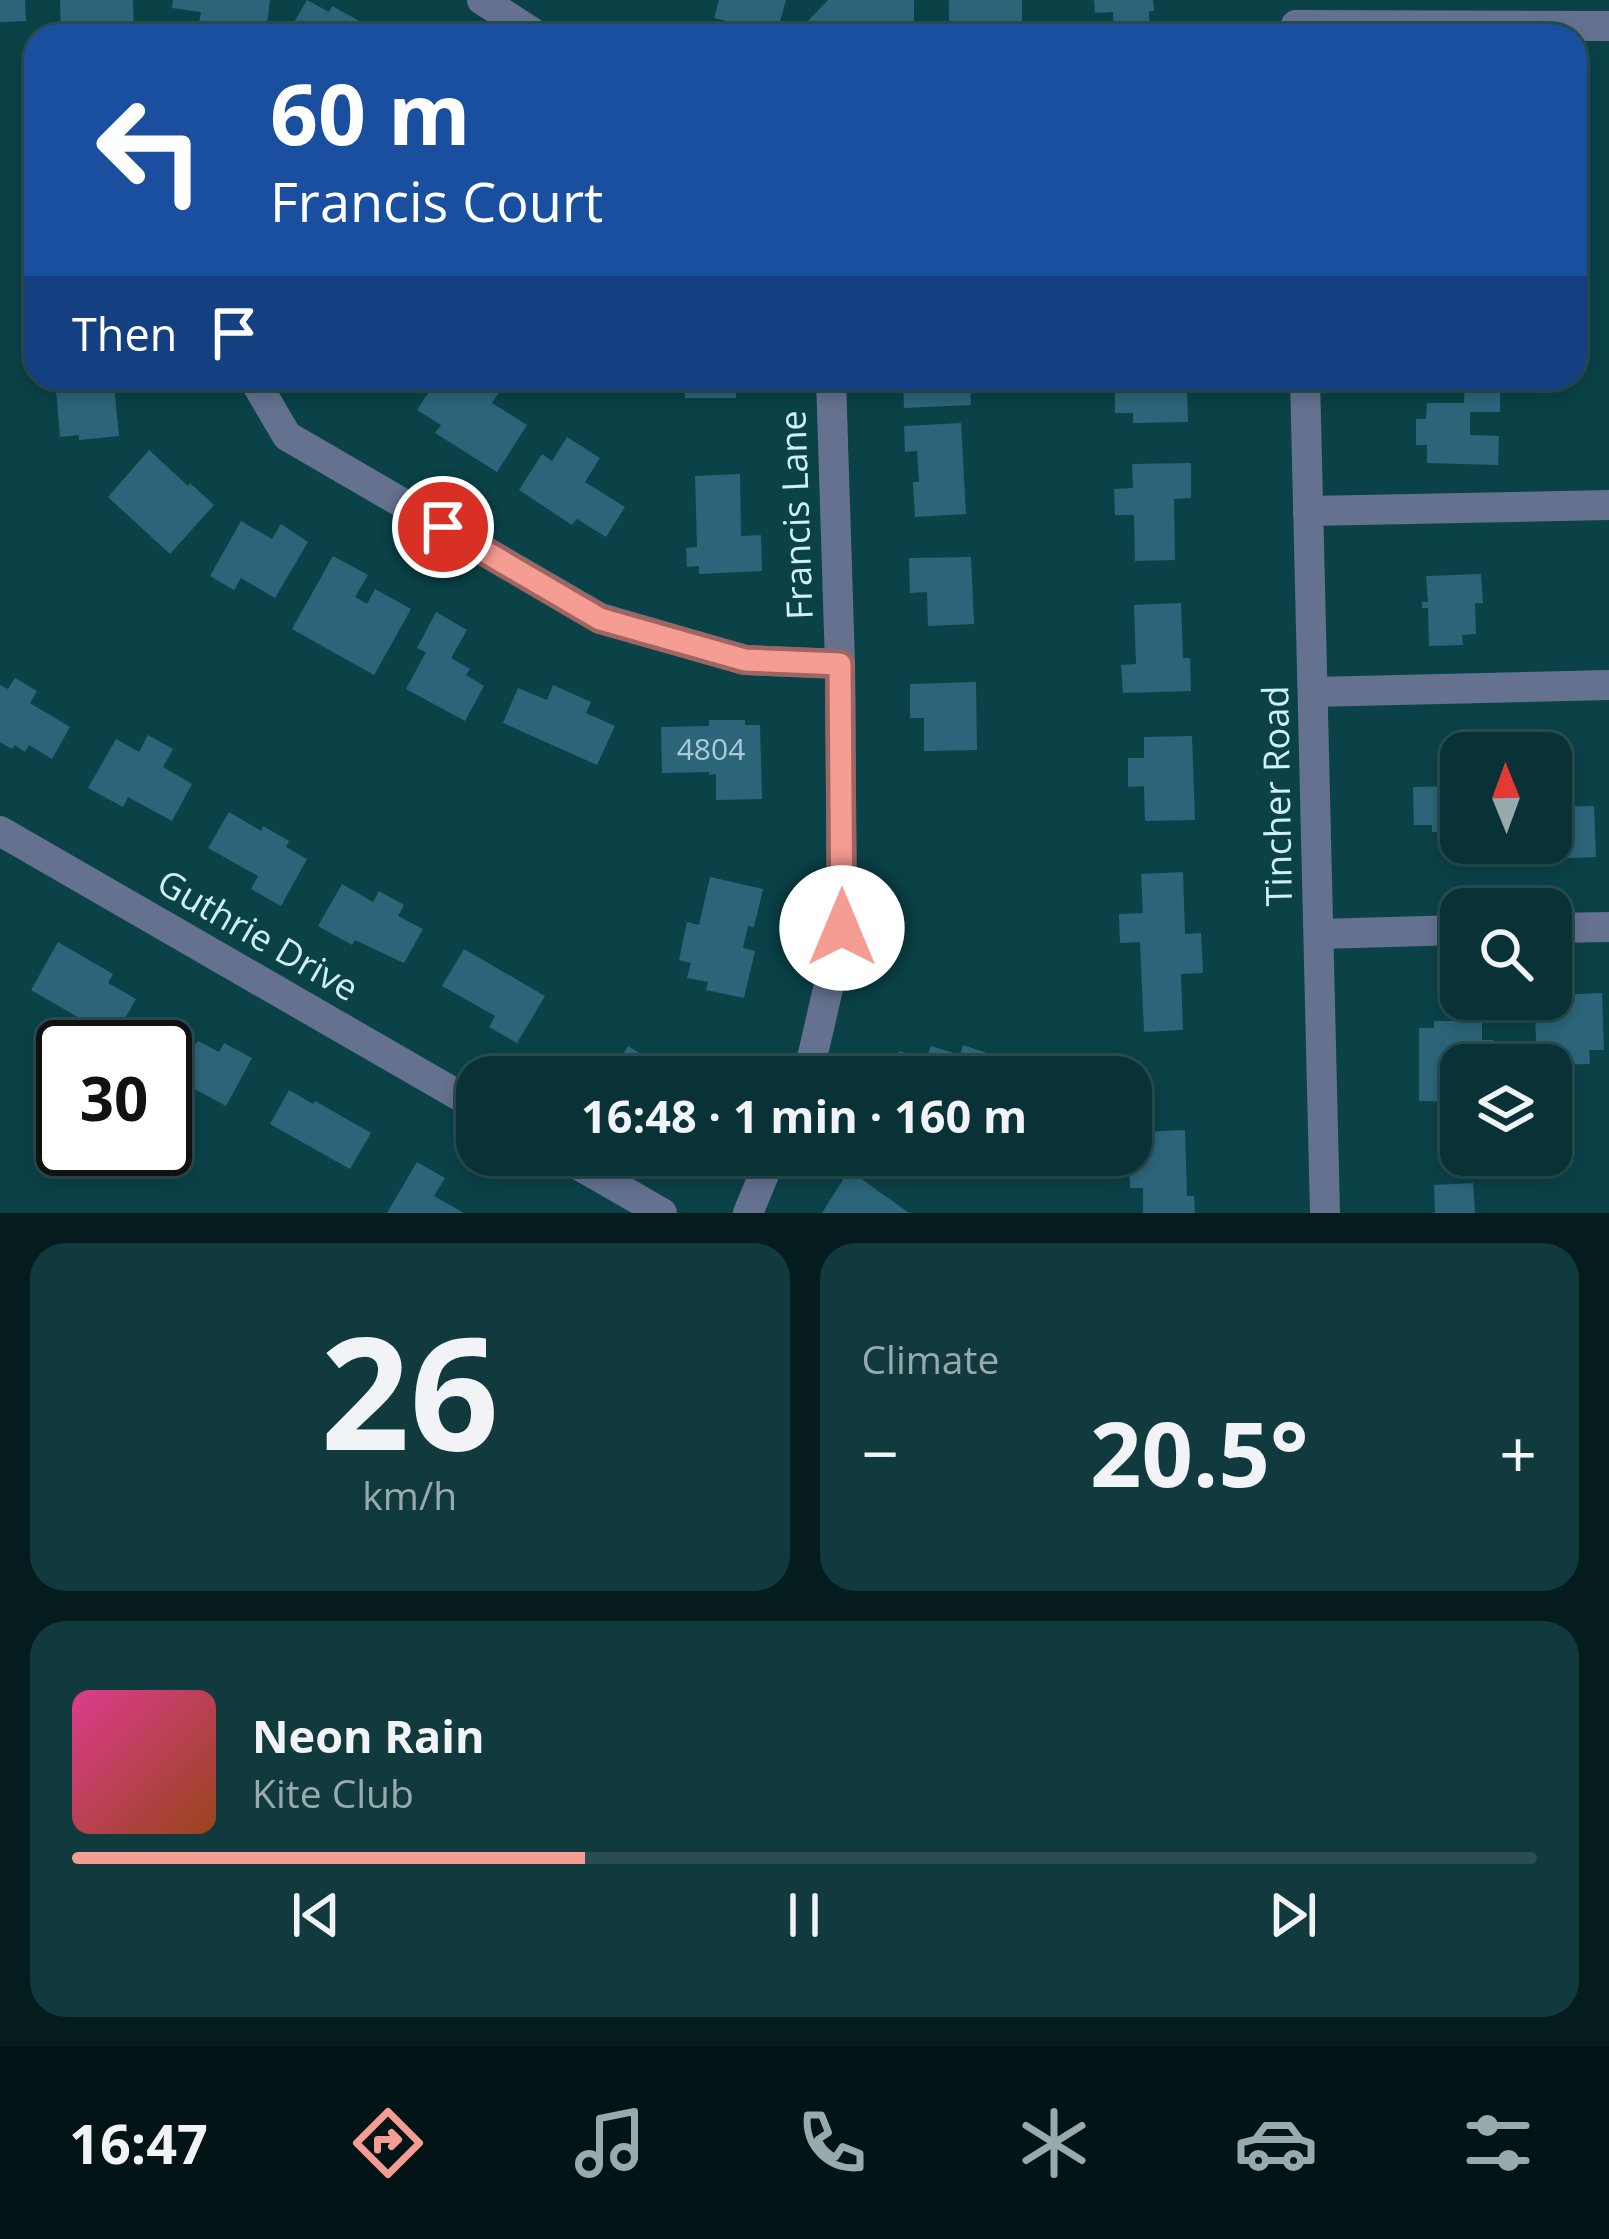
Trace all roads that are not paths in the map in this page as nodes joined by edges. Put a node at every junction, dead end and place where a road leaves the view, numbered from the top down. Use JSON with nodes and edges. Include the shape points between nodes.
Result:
{"nodes":[{"id":1,"x":482,"y":0,"type":"edge"},
{"id":2,"x":1549,"y":13,"type":"edge"},
{"id":3,"x":1296,"y":20,"type":"edge"},
{"id":4,"x":519,"y":24,"type":"edge"},
{"id":5,"x":1609,"y":26,"type":"edge"},
{"id":6,"x":260,"y":390,"type":"edge"},
{"id":7,"x":831,"y":390,"type":"edge"},
{"id":8,"x":1305,"y":390,"type":"edge"},
{"id":9,"x":1609,"y":506,"type":"edge"},
{"id":10,"x":1308,"y":511,"type":"junction"},
{"id":11,"x":840,"y":664,"type":"junction"},
{"id":12,"x":1609,"y":686,"type":"edge"},
{"id":13,"x":1313,"y":692,"type":"junction"},
{"id":14,"x":0,"y":831,"type":"edge"},
{"id":15,"x":1609,"y":927,"type":"edge"},
{"id":16,"x":1572,"y":928,"type":"edge"},
{"id":17,"x":1440,"y":931,"type":"edge"},
{"id":18,"x":1319,"y":934,"type":"junction"},
{"id":19,"x":812,"y":1056,"type":"edge"},
{"id":20,"x":456,"y":1094,"type":"edge"},
{"id":21,"x":598,"y":1176,"type":"edge"},
{"id":22,"x":763,"y":1176,"type":"edge"},
{"id":23,"x":662,"y":1213,"type":"edge"},
{"id":24,"x":748,"y":1213,"type":"edge"},
{"id":25,"x":1324,"y":1213,"type":"edge"}],
"edges":[{"from":1,"to":4,"type":"street"},
{"from":2,"to":3,"type":"street"},
{"from":2,"to":5,"type":"street"},
{"from":6,"to":11,"type":"street","via":[[287,436],[600,619],[745,660]]},
{"from":7,"to":11,"type":"street","name":"Francis Lane"},
{"from":8,"to":10,"type":"street","name":"Tincher Road"},
{"from":9,"to":10,"type":"street"},
{"from":10,"to":13,"type":"street","name":"Tincher Road"},
{"from":11,"to":19,"type":"street","name":"Francis Lane","via":[[842,928]]},
{"from":12,"to":13,"type":"street"},
{"from":13,"to":18,"type":"street","name":"Tincher Road"},
{"from":14,"to":20,"type":"street","name":"Guthrie Drive"},
{"from":15,"to":16,"type":"street"},
{"from":17,"to":18,"type":"street"},
{"from":18,"to":25,"type":"street","name":"Tincher Road"},
{"from":21,"to":23,"type":"street"},
{"from":22,"to":24,"type":"street"}]}
